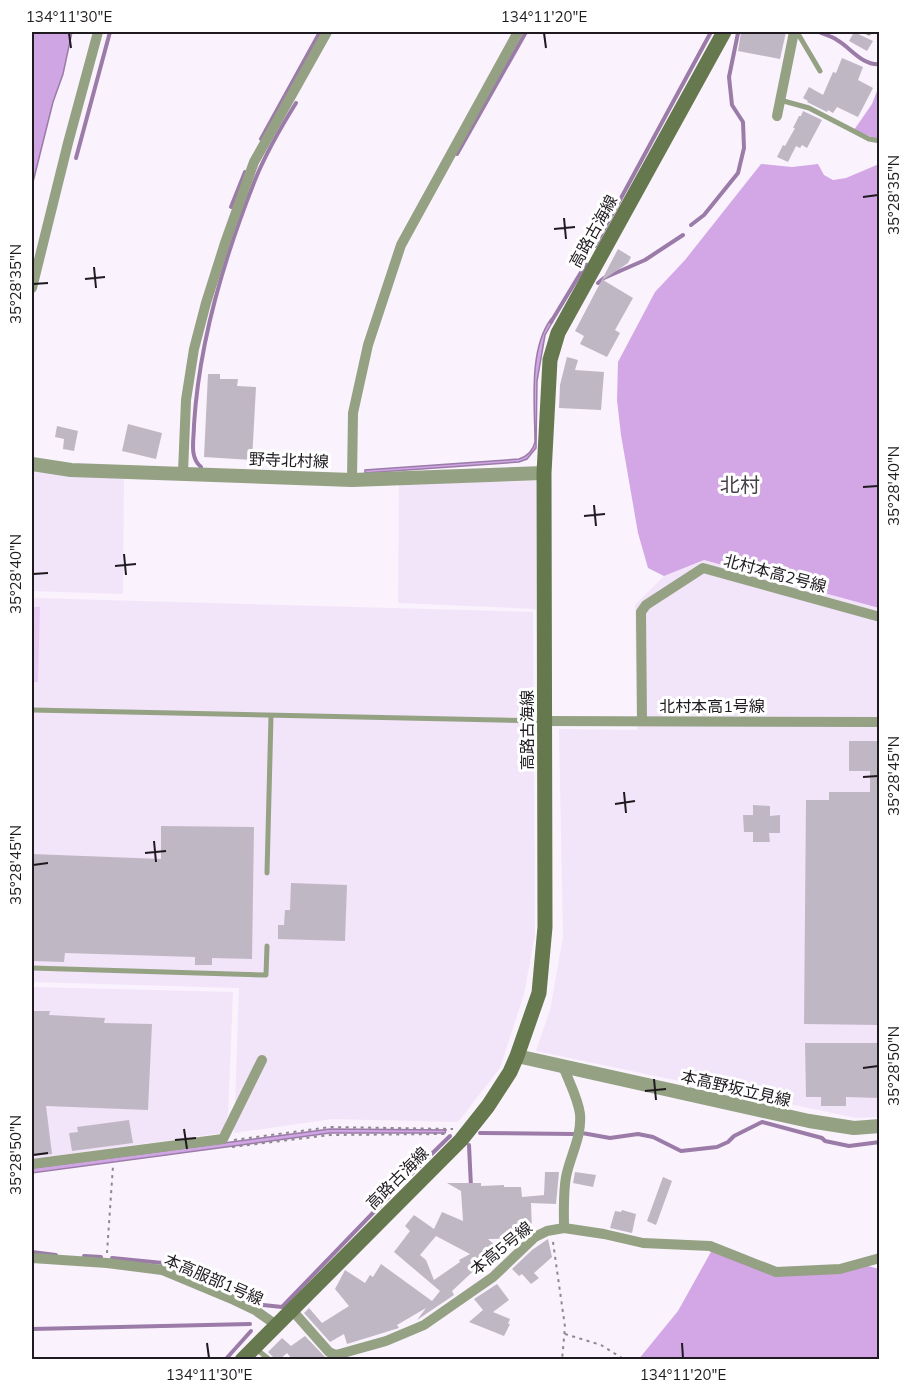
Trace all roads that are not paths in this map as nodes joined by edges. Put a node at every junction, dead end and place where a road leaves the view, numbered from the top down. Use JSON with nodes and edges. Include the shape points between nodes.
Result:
{"nodes":[{"id":1,"x":98,"y":32,"type":"edge"},
{"id":2,"x":327,"y":32,"type":"edge"},
{"id":3,"x":518,"y":32,"type":"edge"},
{"id":4,"x":724,"y":32,"type":"edge"},
{"id":5,"x":795,"y":32,"type":"edge"},
{"id":6,"x":820,"y":71,"type":"dead end"},
{"id":7,"x":780,"y":100,"type":"junction"},
{"id":8,"x":777,"y":116,"type":"dead end"},
{"id":9,"x":879,"y":141,"type":"edge"},
{"id":10,"x":32,"y":288,"type":"edge"},
{"id":11,"x":32,"y":465,"type":"edge"},
{"id":12,"x":183,"y":472,"type":"junction"},
{"id":13,"x":544,"y":473,"type":"junction"},
{"id":14,"x":352,"y":480,"type":"junction"},
{"id":15,"x":879,"y":617,"type":"edge"},
{"id":16,"x":32,"y":710,"type":"edge"},
{"id":17,"x":272,"y":716,"type":"junction"},
{"id":18,"x":544,"y":721,"type":"junction"},
{"id":19,"x":642,"y":721,"type":"junction"},
{"id":20,"x":879,"y":722,"type":"edge"},
{"id":21,"x":267,"y":873,"type":"dead end"},
{"id":22,"x":267,"y":946,"type":"dead end"},
{"id":23,"x":32,"y":968,"type":"edge"},
{"id":24,"x":517,"y":1056,"type":"junction"},
{"id":25,"x":262,"y":1060,"type":"dead end"},
{"id":26,"x":563,"y":1066,"type":"junction"},
{"id":27,"x":879,"y":1126,"type":"edge"},
{"id":28,"x":32,"y":1164,"type":"edge"},
{"id":29,"x":564,"y":1228,"type":"junction"},
{"id":30,"x":32,"y":1258,"type":"edge"},
{"id":31,"x":879,"y":1258,"type":"edge"},
{"id":32,"x":291,"y":1309,"type":"junction"},
{"id":33,"x":275,"y":1324,"type":"junction"},
{"id":34,"x":254,"y":1347,"type":"junction"},
{"id":35,"x":242,"y":1359,"type":"edge"},
{"id":36,"x":270,"y":1359,"type":"edge"}],
"edges":[{"from":1,"to":10,"type":"street"},
{"from":2,"to":12,"type":"street","via":[[254,162],[225,243],[194,349],[186,400]]},
{"from":3,"to":14,"type":"street","via":[[401,245],[365,356],[353,413]]},
{"from":4,"to":13,"type":"main road","name":"高路古海線","via":[[558,333],[549,369]]},
{"from":5,"to":6,"type":"lane"},
{"from":5,"to":7,"type":"street"},
{"from":7,"to":8,"type":"street"},
{"from":7,"to":9,"type":"lane","via":[[809,108]]},
{"from":11,"to":12,"type":"street","name":"野寺北村線","via":[[70,470]]},
{"from":12,"to":14,"type":"street","name":"野寺北村線"},
{"from":13,"to":14,"type":"street","name":"野寺北村線"},
{"from":13,"to":18,"type":"main road","name":"高路古海線"},
{"from":15,"to":19,"type":"street","name":"北村本高2号線","via":[[703,568],[640,612]]},
{"from":16,"to":17,"type":"lane"},
{"from":17,"to":18,"type":"lane"},
{"from":17,"to":21,"type":"lane"},
{"from":18,"to":19,"type":"street","name":"北村本高1号線"},
{"from":18,"to":24,"type":"main road","name":"高路古海線","via":[[545,927],[539,993]]},
{"from":19,"to":20,"type":"street","name":"北村本高1号線"},
{"from":22,"to":23,"type":"lane","via":[[266,975]]},
{"from":24,"to":26,"type":"street","name":"本高野坂立見線"},
{"from":24,"to":32,"type":"main road","name":"高路古海線","via":[[468,1131]]},
{"from":25,"to":28,"type":"street","via":[[223,1143]]},
{"from":26,"to":27,"type":"street","name":"本高野坂立見線","via":[[809,1121],[854,1128]]},
{"from":26,"to":29,"type":"street","via":[[580,1113],[577,1144],[566,1175]]},
{"from":29,"to":31,"type":"street","name":"本高5号線","via":[[643,1243],[710,1246],[776,1272],[840,1269]]},
{"from":29,"to":32,"type":"street","name":"本高5号線","via":[[535,1237],[493,1276],[424,1325],[375,1345],[336,1355]]},
{"from":30,"to":33,"type":"street","name":"本高服部1号線","via":[[162,1270],[255,1310]]},
{"from":32,"to":33,"type":"main road","name":"高路古海線"},
{"from":33,"to":34,"type":"main road","name":"高路古海線"},
{"from":34,"to":35,"type":"main road","name":"高路古海線"},
{"from":34,"to":36,"type":"lane"}]}
